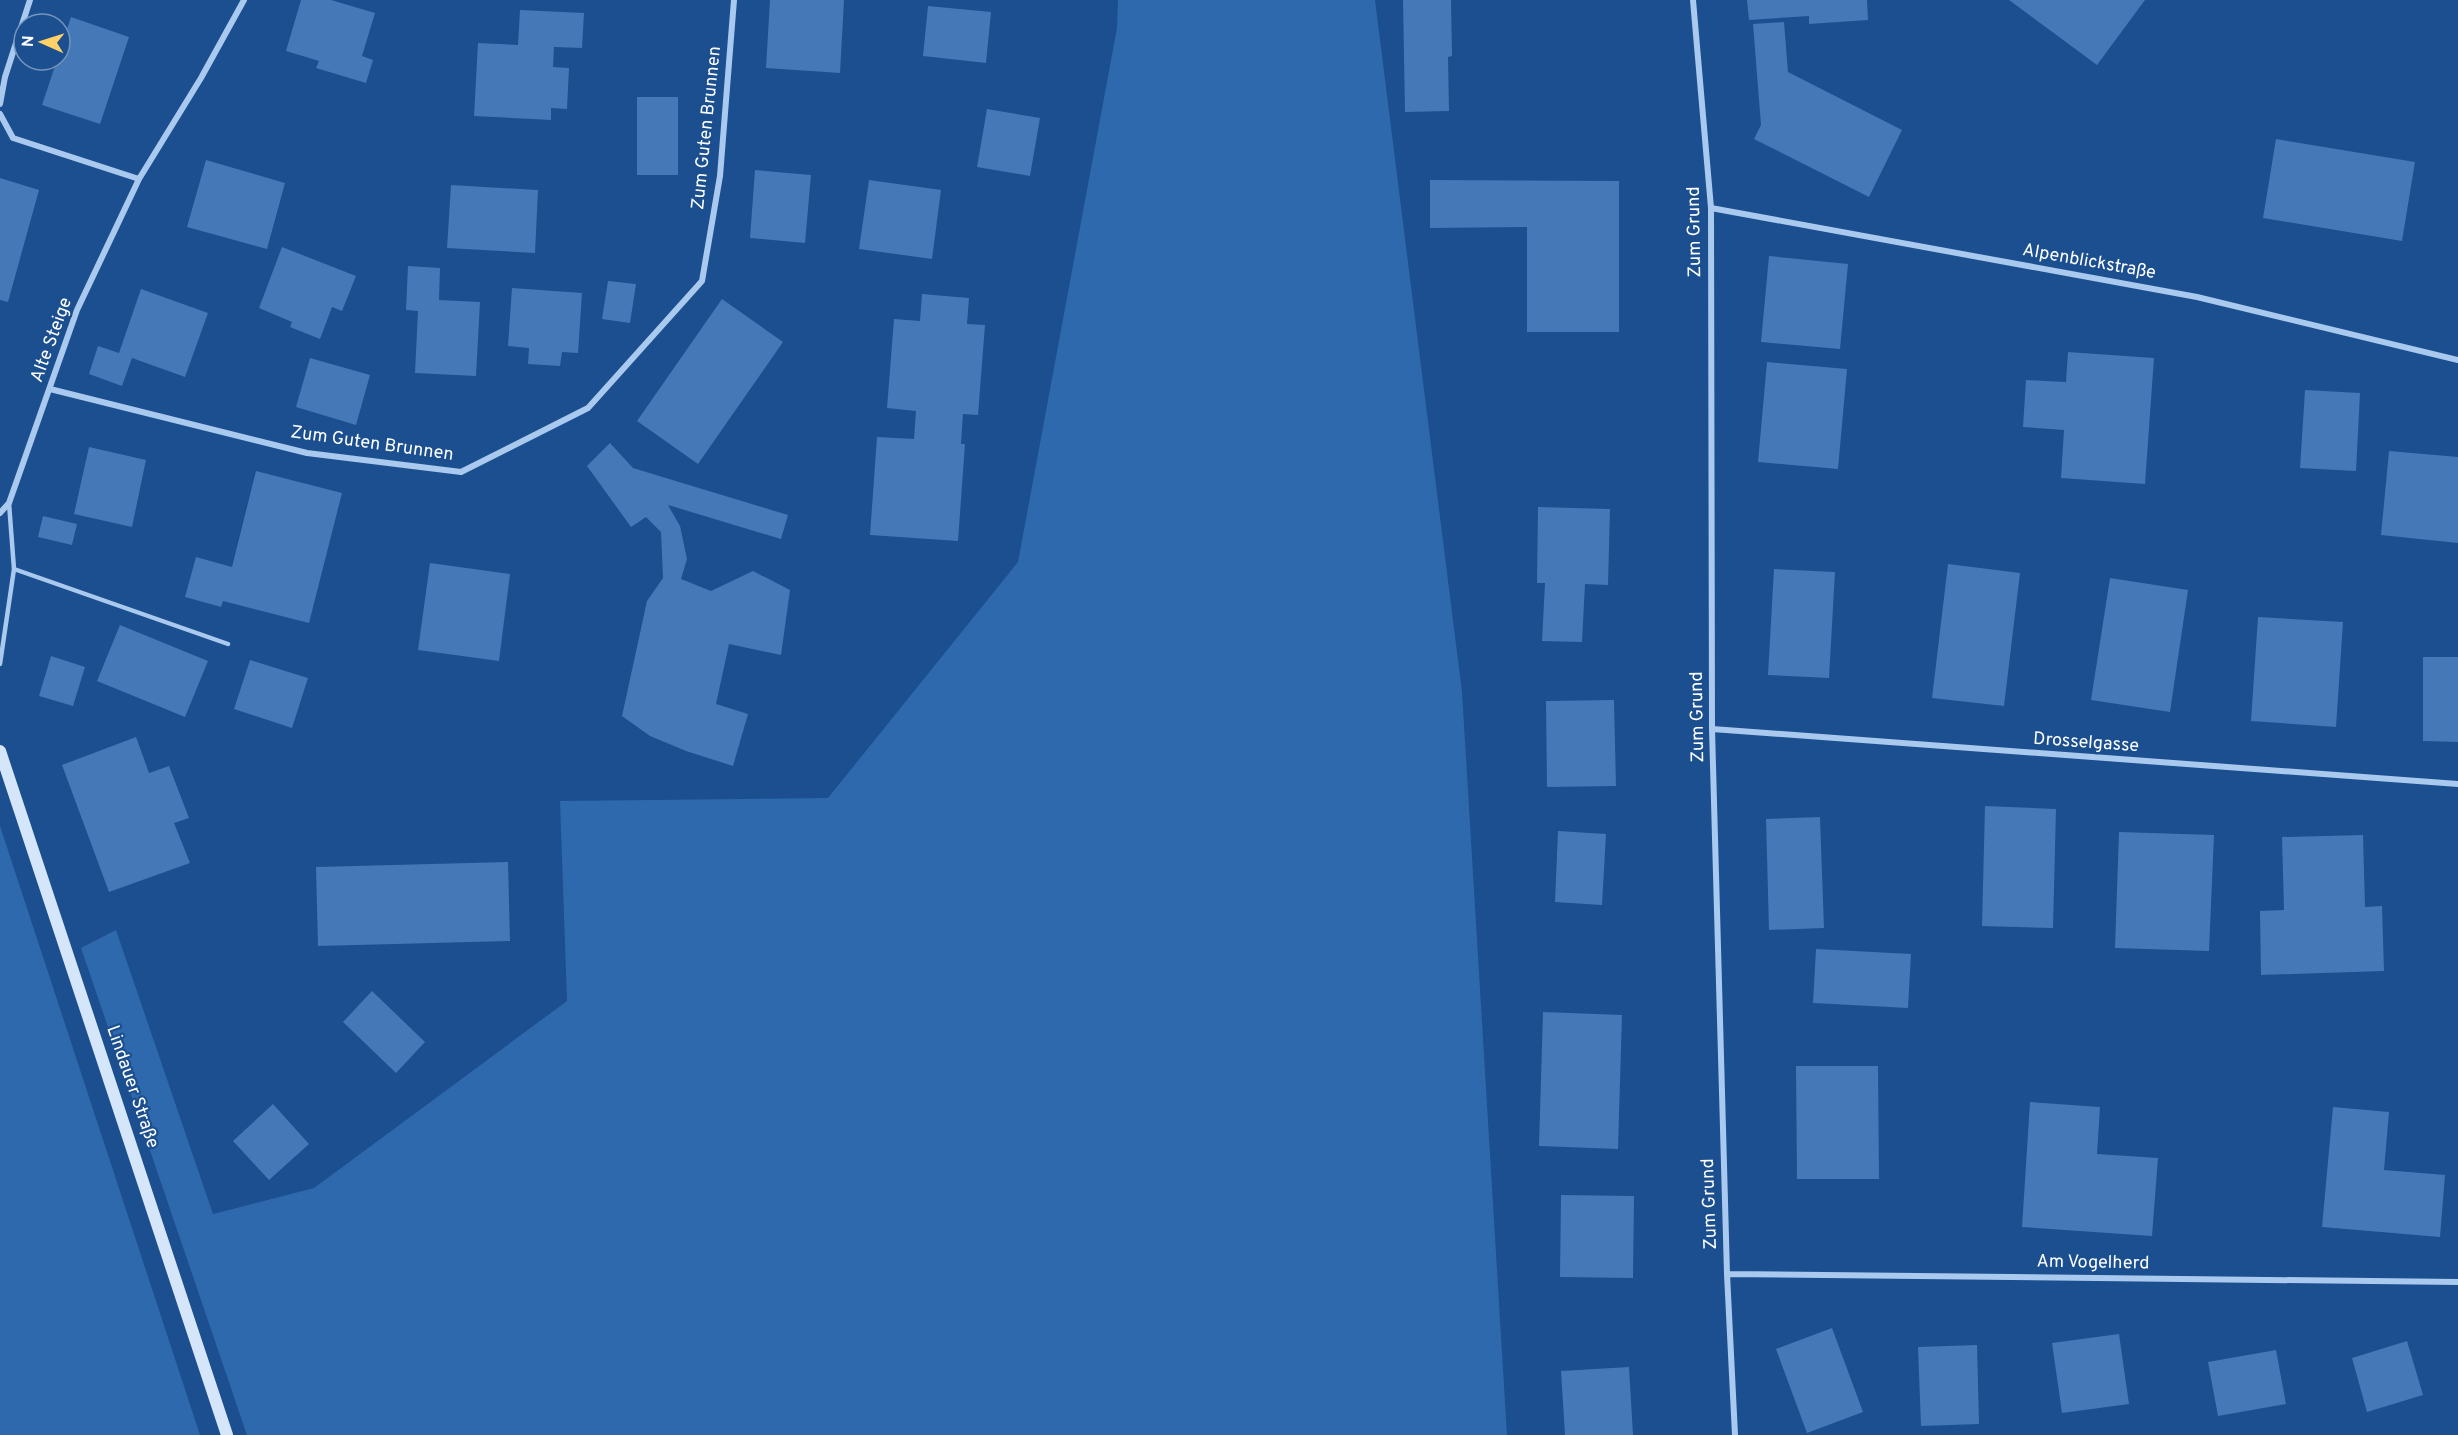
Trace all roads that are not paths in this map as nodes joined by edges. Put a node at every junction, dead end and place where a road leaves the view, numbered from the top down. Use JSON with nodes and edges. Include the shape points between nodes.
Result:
{"nodes":[{"id":1,"x":30,"y":0,"type":"edge"},
{"id":2,"x":244,"y":0,"type":"edge"},
{"id":3,"x":734,"y":0,"type":"edge"},
{"id":4,"x":1694,"y":0,"type":"edge"},
{"id":5,"x":0,"y":104,"type":"edge"},
{"id":6,"x":0,"y":114,"type":"edge"},
{"id":7,"x":139,"y":179,"type":"junction"},
{"id":8,"x":1711,"y":208,"type":"junction"},
{"id":9,"x":2458,"y":360,"type":"edge"},
{"id":10,"x":50,"y":389,"type":"junction"},
{"id":11,"x":9,"y":503,"type":"junction"},
{"id":12,"x":0,"y":513,"type":"edge"},
{"id":13,"x":14,"y":569,"type":"junction"},
{"id":14,"x":228,"y":644,"type":"dead end"},
{"id":15,"x":0,"y":664,"type":"edge"},
{"id":16,"x":1712,"y":729,"type":"junction"},
{"id":17,"x":0,"y":751,"type":"edge"},
{"id":18,"x":2458,"y":784,"type":"edge"},
{"id":19,"x":1727,"y":1274,"type":"junction"},
{"id":20,"x":2458,"y":1282,"type":"edge"},
{"id":21,"x":227,"y":1435,"type":"edge"},
{"id":22,"x":1735,"y":1435,"type":"edge"}],
"edges":[{"from":1,"to":5,"type":"street"},
{"from":2,"to":7,"type":"street","name":"Alte Steige"},
{"from":3,"to":10,"type":"street","name":"Zum Guten Brunnen","via":[[720,176],[702,281],[588,408],[460,471],[308,453]]},
{"from":4,"to":8,"type":"street","name":"Zum Grund"},
{"from":6,"to":7,"type":"street","via":[[13,138]]},
{"from":7,"to":10,"type":"street","name":"Alte Steige","via":[[77,309]]},
{"from":8,"to":9,"type":"street","name":"Alpenblickstraße","via":[[2197,297]]},
{"from":8,"to":16,"type":"street","name":"Zum Grund"},
{"from":10,"to":11,"type":"street","name":"Alte Steige"},
{"from":11,"to":12,"type":"street","name":"Alte Steige"},
{"from":11,"to":13,"type":"lane"},
{"from":13,"to":14,"type":"lane"},
{"from":13,"to":15,"type":"lane"},
{"from":16,"to":18,"type":"street","name":"Drosselgasse"},
{"from":16,"to":19,"type":"street","name":"Zum Grund"},
{"from":17,"to":21,"type":"main road","name":"Lindauer Straße"},
{"from":19,"to":20,"type":"street","name":"Am Vogelherd"},
{"from":19,"to":22,"type":"street","name":"Zum Grund"}]}
